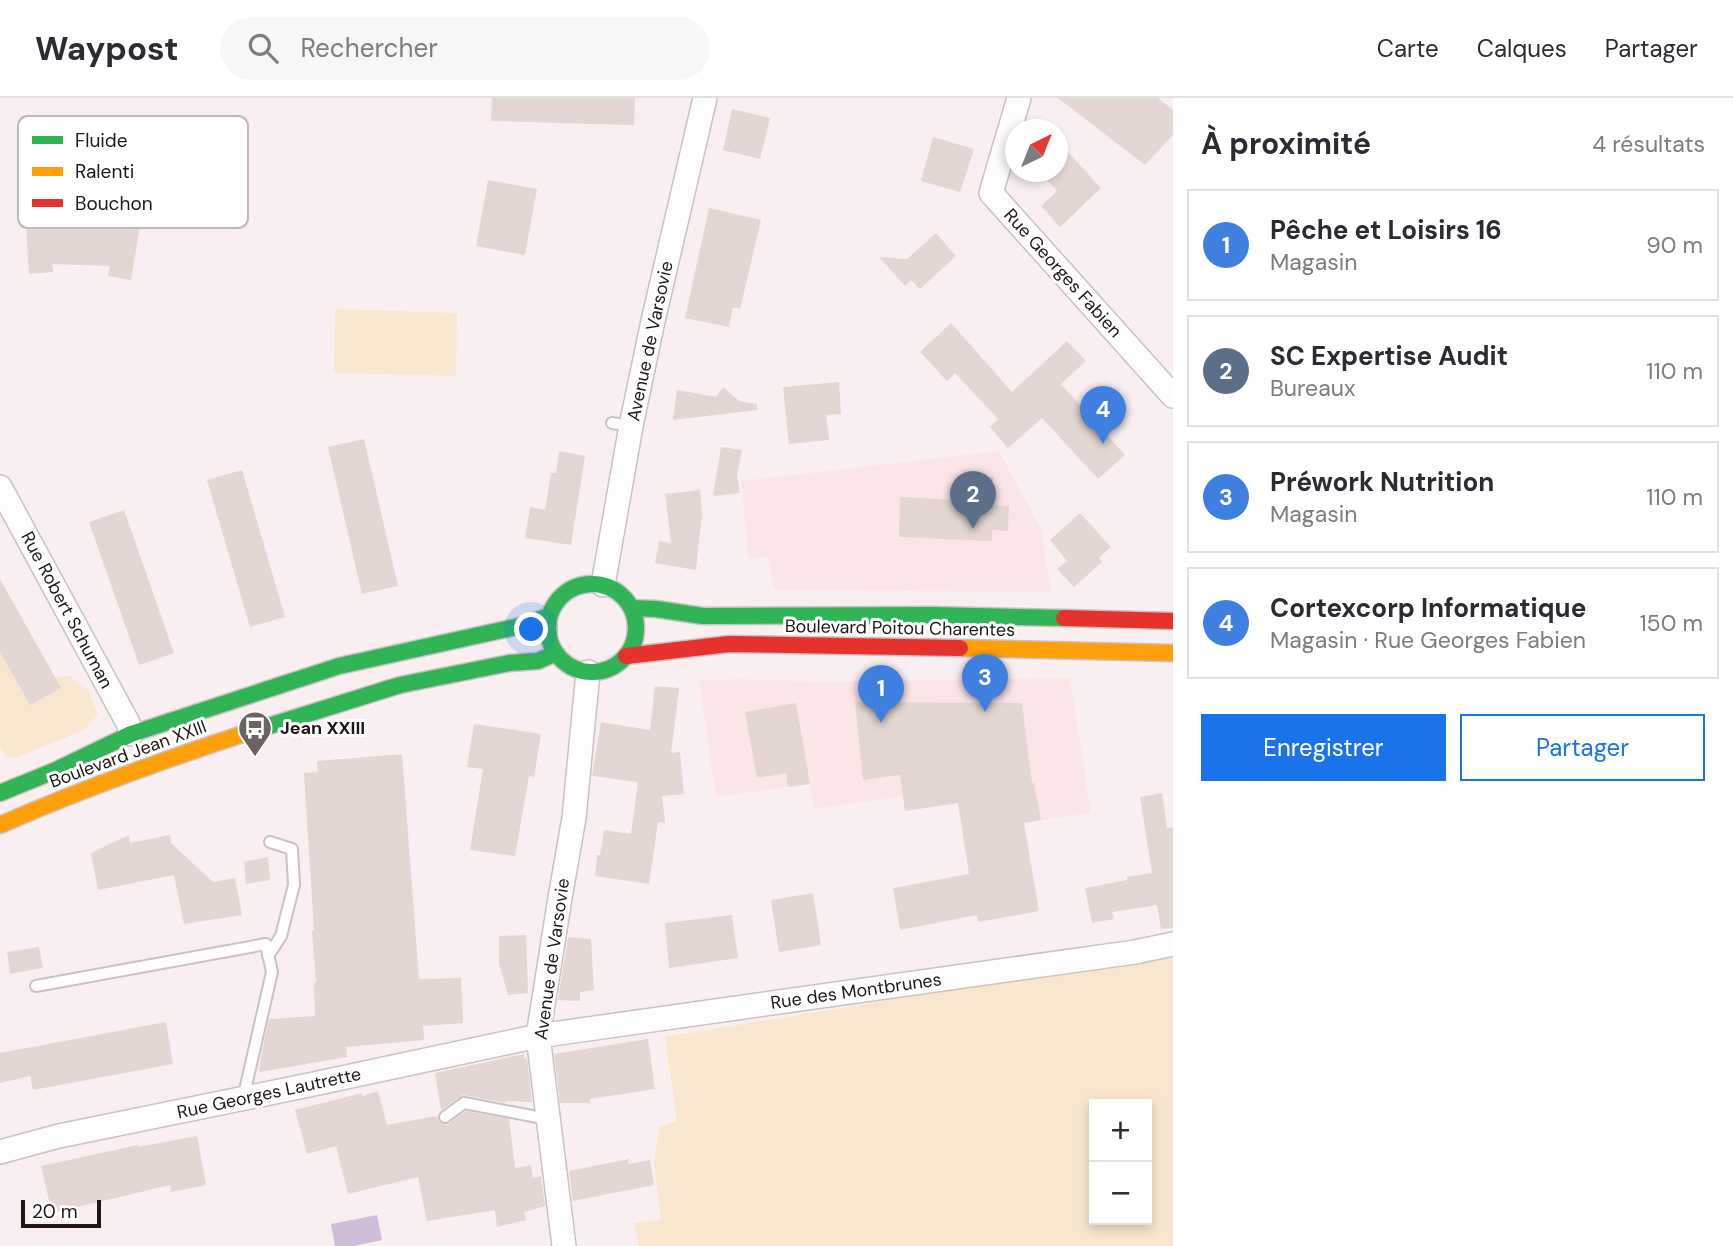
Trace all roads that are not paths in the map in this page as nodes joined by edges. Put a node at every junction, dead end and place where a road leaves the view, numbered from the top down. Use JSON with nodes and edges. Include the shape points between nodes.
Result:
{"nodes":[{"id":1,"x":705,"y":98,"type":"edge"},
{"id":2,"x":1019,"y":98,"type":"edge"},
{"id":3,"x":1173,"y":396,"type":"edge"},
{"id":4,"x":0,"y":487,"type":"edge"},
{"id":5,"x":603,"y":585,"type":"junction"},
{"id":6,"x":632,"y":608,"type":"junction"},
{"id":7,"x":550,"y":616,"type":"junction"},
{"id":8,"x":1173,"y":621,"type":"edge"},
{"id":9,"x":556,"y":653,"type":"junction"},
{"id":10,"x":1173,"y":653,"type":"edge"},
{"id":11,"x":626,"y":656,"type":"junction"},
{"id":12,"x":588,"y":672,"type":"junction"},
{"id":13,"x":131,"y":734,"type":"junction"},
{"id":14,"x":0,"y":793,"type":"edge"},
{"id":15,"x":0,"y":825,"type":"edge"},
{"id":16,"x":270,"y":842,"type":"dead end"},
{"id":17,"x":1173,"y":944,"type":"edge"},
{"id":18,"x":268,"y":957,"type":"junction"},
{"id":19,"x":36,"y":985,"type":"dead end"},
{"id":20,"x":538,"y":1036,"type":"junction"},
{"id":21,"x":243,"y":1099,"type":"junction"},
{"id":22,"x":445,"y":1117,"type":"dead end"},
{"id":23,"x":548,"y":1119,"type":"junction"},
{"id":24,"x":0,"y":1152,"type":"edge"},
{"id":25,"x":564,"y":1246,"type":"edge"}],
"edges":[{"from":1,"to":5,"type":"street","name":"Avenue de Varsovie","via":[[653,321],[622,424]]},
{"from":2,"to":3,"type":"street","name":"Rue Georges Fabien","via":[[991,193]]},
{"from":4,"to":13,"type":"street","name":"Rue Robert Schuman"},
{"from":5,"to":6,"type":"main road","via":[[625,597]]},
{"from":5,"to":7,"type":"main road","via":[[576,586],[564,593]]},
{"from":6,"to":8,"type":"main road","name":"Boulevard Poitou Charentes","via":[[703,616]]},
{"from":6,"to":11,"type":"main road","via":[[636,633]]},
{"from":7,"to":9,"type":"main road","via":[[550,642]]},
{"from":7,"to":13,"type":"main road","name":"Boulevard Jean XXIII","via":[[339,666]]},
{"from":9,"to":12,"type":"main road","via":[[575,669]]},
{"from":9,"to":15,"type":"main road","name":"Boulevard Jean XXIII","via":[[538,661],[400,685],[212,744]]},
{"from":10,"to":11,"type":"main road","name":"Boulevard Poitou Charentes","via":[[729,644]]},
{"from":11,"to":12,"type":"main road","via":[[615,666]]},
{"from":12,"to":20,"type":"street","name":"Avenue de Varsovie","via":[[574,818]]},
{"from":13,"to":14,"type":"main road","name":"Boulevard Jean XXIII"},
{"from":16,"to":18,"type":"lane","via":[[292,849],[294,885],[281,936]]},
{"from":17,"to":20,"type":"street","name":"Rue des Montbrunes"},
{"from":18,"to":19,"type":"lane","via":[[266,944]]},
{"from":18,"to":21,"type":"lane","via":[[272,972]]},
{"from":20,"to":21,"type":"street","name":"Rue Georges Lautrette"},
{"from":20,"to":23,"type":"street","name":"Avenue de Varsovie"},
{"from":21,"to":24,"type":"street","name":"Rue Georges Lautrette"},
{"from":22,"to":23,"type":"lane","via":[[464,1103]]},
{"from":23,"to":25,"type":"street","name":"Avenue de Varsovie"}]}
